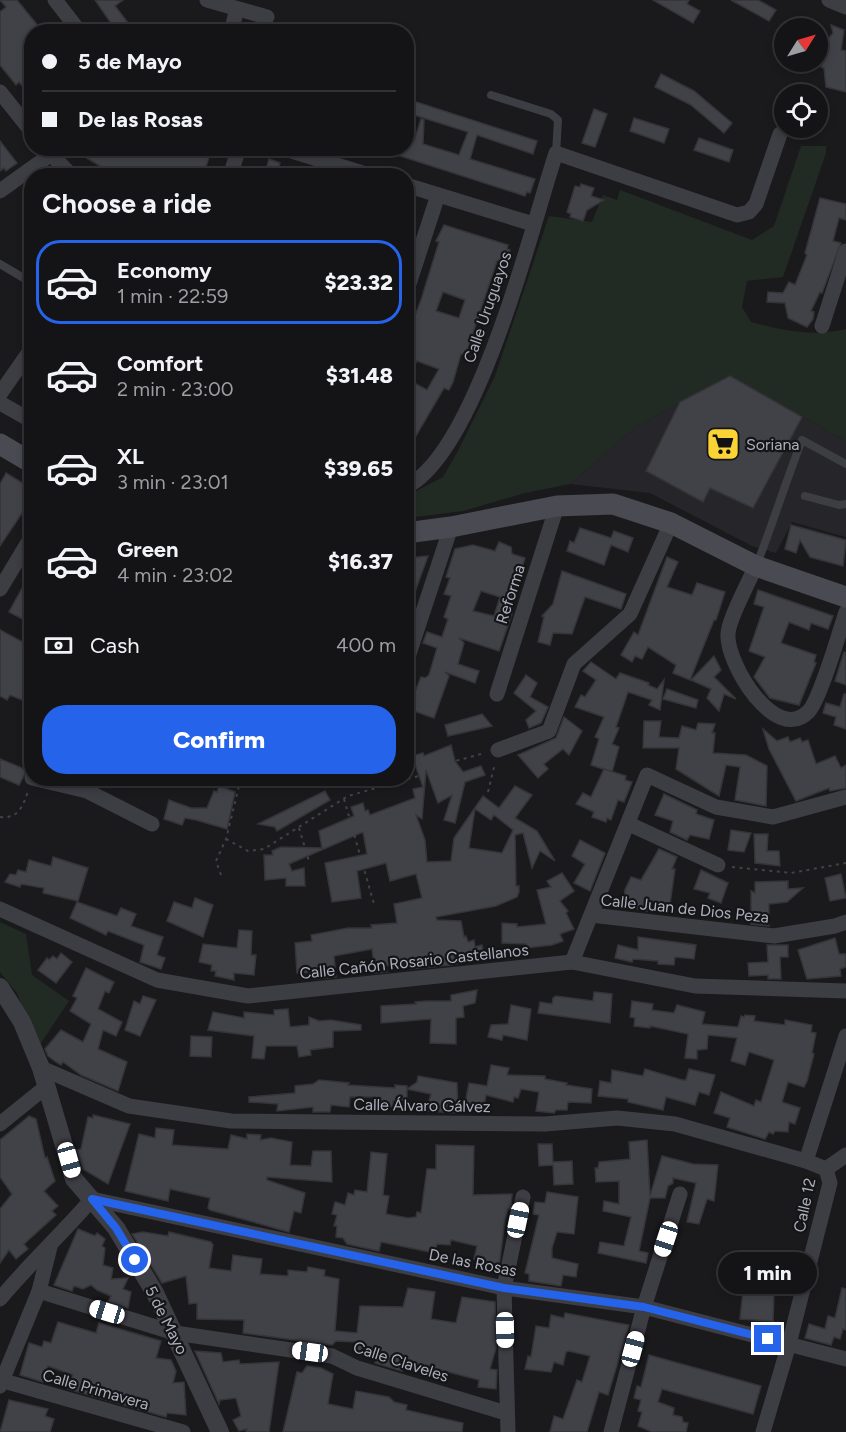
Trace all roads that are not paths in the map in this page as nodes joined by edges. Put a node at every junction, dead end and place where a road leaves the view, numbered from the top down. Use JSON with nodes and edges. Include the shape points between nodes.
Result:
{"nodes":[{"id":1,"x":55,"y":0,"type":"edge"},
{"id":2,"x":207,"y":0,"type":"edge"},
{"id":3,"x":829,"y":0,"type":"edge"},
{"id":4,"x":846,"y":7,"type":"edge"},
{"id":5,"x":237,"y":9,"type":"junction"},
{"id":6,"x":267,"y":17,"type":"dead end"},
{"id":7,"x":74,"y":24,"type":"edge"},
{"id":8,"x":233,"y":24,"type":"edge"},
{"id":9,"x":0,"y":92,"type":"edge"},
{"id":10,"x":491,"y":95,"type":"dead end"},
{"id":11,"x":24,"y":122,"type":"edge"},
{"id":12,"x":779,"y":138,"type":"edge"},
{"id":13,"x":556,"y":153,"type":"junction"},
{"id":14,"x":42,"y":156,"type":"edge"},
{"id":15,"x":51,"y":156,"type":"edge"},
{"id":16,"x":302,"y":156,"type":"edge"},
{"id":17,"x":28,"y":168,"type":"edge"},
{"id":18,"x":64,"y":168,"type":"edge"},
{"id":19,"x":331,"y":168,"type":"edge"},
{"id":20,"x":24,"y":171,"type":"edge"},
{"id":21,"x":414,"y":188,"type":"edge"},
{"id":22,"x":0,"y":191,"type":"edge"},
{"id":23,"x":438,"y":195,"type":"junction"},
{"id":24,"x":533,"y":224,"type":"junction"},
{"id":25,"x":846,"y":251,"type":"edge"},
{"id":26,"x":0,"y":264,"type":"edge"},
{"id":27,"x":414,"y":268,"type":"edge"},
{"id":28,"x":24,"y":278,"type":"edge"},
{"id":29,"x":822,"y":326,"type":"dead end"},
{"id":30,"x":24,"y":360,"type":"edge"},
{"id":31,"x":0,"y":394,"type":"edge"},
{"id":32,"x":0,"y":403,"type":"edge"},
{"id":33,"x":24,"y":416,"type":"edge"},
{"id":34,"x":0,"y":444,"type":"edge"},
{"id":35,"x":24,"y":458,"type":"edge"},
{"id":36,"x":846,"y":464,"type":"edge"},
{"id":37,"x":414,"y":481,"type":"edge"},
{"id":38,"x":805,"y":495,"type":"dead end"},
{"id":39,"x":846,"y":504,"type":"edge"},
{"id":40,"x":557,"y":506,"type":"junction"},
{"id":41,"x":670,"y":523,"type":"junction"},
{"id":42,"x":451,"y":527,"type":"junction"},
{"id":43,"x":414,"y":532,"type":"edge"},
{"id":44,"x":24,"y":549,"type":"edge"},
{"id":45,"x":756,"y":566,"type":"junction"},
{"id":46,"x":0,"y":589,"type":"edge"},
{"id":47,"x":846,"y":597,"type":"edge"},
{"id":48,"x":846,"y":612,"type":"edge"},
{"id":49,"x":414,"y":639,"type":"edge"},
{"id":50,"x":497,"y":693,"type":"dead end"},
{"id":51,"x":498,"y":750,"type":"road end"},
{"id":52,"x":67,"y":786,"type":"edge"},
{"id":53,"x":846,"y":797,"type":"edge"},
{"id":54,"x":152,"y":824,"type":"dead end"},
{"id":55,"x":629,"y":824,"type":"junction"},
{"id":56,"x":718,"y":865,"type":"road end"},
{"id":57,"x":0,"y":909,"type":"edge"},
{"id":58,"x":591,"y":915,"type":"junction"},
{"id":59,"x":846,"y":922,"type":"edge"},
{"id":60,"x":572,"y":962,"type":"junction"},
{"id":61,"x":0,"y":987,"type":"edge"},
{"id":62,"x":846,"y":991,"type":"edge"},
{"id":63,"x":846,"y":1036,"type":"edge"},
{"id":64,"x":41,"y":1068,"type":"junction"},
{"id":65,"x":47,"y":1086,"type":"junction"},
{"id":66,"x":0,"y":1124,"type":"edge"},
{"id":67,"x":846,"y":1155,"type":"edge"},
{"id":68,"x":806,"y":1161,"type":"junction"},
{"id":69,"x":826,"y":1168,"type":"junction"},
{"id":70,"x":680,"y":1194,"type":"dead end"},
{"id":71,"x":523,"y":1197,"type":"dead end"},
{"id":72,"x":92,"y":1199,"type":"junction"},
{"id":73,"x":50,"y":1247,"type":"junction"},
{"id":74,"x":504,"y":1288,"type":"junction"},
{"id":75,"x":39,"y":1291,"type":"junction"},
{"id":76,"x":0,"y":1299,"type":"edge"},
{"id":77,"x":644,"y":1307,"type":"junction"},
{"id":78,"x":175,"y":1333,"type":"junction"},
{"id":79,"x":789,"y":1344,"type":"junction"},
{"id":80,"x":846,"y":1359,"type":"edge"},
{"id":81,"x":1,"y":1382,"type":"edge"},
{"id":82,"x":506,"y":1413,"type":"junction"},
{"id":83,"x":183,"y":1432,"type":"edge"},
{"id":84,"x":220,"y":1432,"type":"edge"},
{"id":85,"x":508,"y":1432,"type":"edge"},
{"id":86,"x":611,"y":1432,"type":"edge"},
{"id":87,"x":763,"y":1432,"type":"edge"}],
"edges":[{"from":1,"to":7,"type":"street"},
{"from":2,"to":5,"type":"street"},
{"from":3,"to":4,"type":"street"},
{"from":5,"to":6,"type":"street"},
{"from":5,"to":8,"type":"street"},
{"from":9,"to":11,"type":"street"},
{"from":10,"to":13,"type":"lane","via":[[551,114],[558,120]]},
{"from":12,"to":13,"type":"street","via":[[756,204],[749,212],[737,215]]},
{"from":13,"to":24,"type":"street","name":"Calle Uruguayos"},
{"from":14,"to":17,"type":"street"},
{"from":15,"to":18,"type":"street"},
{"from":16,"to":19,"type":"street"},
{"from":20,"to":22,"type":"street"},
{"from":21,"to":23,"type":"street"},
{"from":23,"to":24,"type":"street"},
{"from":23,"to":27,"type":"street"},
{"from":24,"to":37,"type":"street","name":"Calle Uruguayos","via":[[494,348],[456,434],[432,468]]},
{"from":25,"to":29,"type":"street"},
{"from":26,"to":28,"type":"lane"},
{"from":30,"to":31,"type":"street"},
{"from":32,"to":33,"type":"street"},
{"from":34,"to":35,"type":"main road"},
{"from":36,"to":45,"type":"lane","via":[[802,440]]},
{"from":38,"to":39,"type":"lane"},
{"from":40,"to":41,"type":"main road","via":[[612,504]]},
{"from":40,"to":42,"type":"main road"},
{"from":40,"to":50,"type":"street","name":"Reforma"},
{"from":41,"to":45,"type":"main road"},
{"from":41,"to":51,"type":"street","via":[[630,614],[574,664],[549,731]]},
{"from":42,"to":43,"type":"main road"},
{"from":42,"to":49,"type":"street"},
{"from":44,"to":46,"type":"street"},
{"from":45,"to":47,"type":"main road"},
{"from":45,"to":48,"type":"street","via":[[727,633],[732,661],[745,685],[780,717],[795,718],[809,711]]},
{"from":52,"to":54,"type":"street","via":[[87,790]]},
{"from":53,"to":55,"type":"street","via":[[773,817],[716,807],[647,775]]},
{"from":55,"to":56,"type":"street"},
{"from":55,"to":58,"type":"street"},
{"from":57,"to":60,"type":"street","name":"Calle Cañón Rosario Castellanos","via":[[158,980],[248,996]]},
{"from":58,"to":59,"type":"street","name":"Calle Juan de Dios Peza","via":[[774,936]]},
{"from":58,"to":60,"type":"street"},
{"from":60,"to":62,"type":"street","name":"Calle Cañón Rosario Castellanos","via":[[695,986]]},
{"from":61,"to":64,"type":"street","name":"5 de Mayo","via":[[22,1022]]},
{"from":63,"to":68,"type":"street","name":"Calle 12"},
{"from":64,"to":65,"type":"street","name":"5 de Mayo"},
{"from":64,"to":68,"type":"street","name":"Calle Álvaro Gálvez","via":[[129,1106],[231,1121],[545,1124],[617,1118],[675,1124]]},
{"from":65,"to":66,"type":"street"},
{"from":65,"to":72,"type":"street","name":"5 de Mayo","via":[[74,1179]]},
{"from":67,"to":69,"type":"street"},
{"from":68,"to":69,"type":"street","name":"Calle 12"},
{"from":69,"to":79,"type":"street","name":"Calle 12","via":[[830,1183]]},
{"from":70,"to":77,"type":"street"},
{"from":71,"to":74,"type":"street"},
{"from":72,"to":73,"type":"street"},
{"from":72,"to":74,"type":"street","name":"De las Rosas"},
{"from":72,"to":78,"type":"street","name":"5 de Mayo","via":[[116,1228]]},
{"from":73,"to":75,"type":"street"},
{"from":73,"to":76,"type":"street","via":[[30,1263]]},
{"from":74,"to":77,"type":"street","name":"De las Rosas"},
{"from":74,"to":82,"type":"street"},
{"from":75,"to":78,"type":"street","name":"Calle Claveles"},
{"from":75,"to":81,"type":"street"},
{"from":77,"to":79,"type":"street","name":"De las Rosas"},
{"from":77,"to":86,"type":"street"},
{"from":78,"to":82,"type":"street","name":"Calle Claveles","via":[[332,1356],[357,1368]]},
{"from":78,"to":84,"type":"street","name":"5 de Mayo"},
{"from":79,"to":80,"type":"street","name":"De las Rosas"},
{"from":79,"to":87,"type":"street","name":"Calle 12"},
{"from":81,"to":83,"type":"street","name":"Calle Primavera"},
{"from":82,"to":85,"type":"street"}]}
